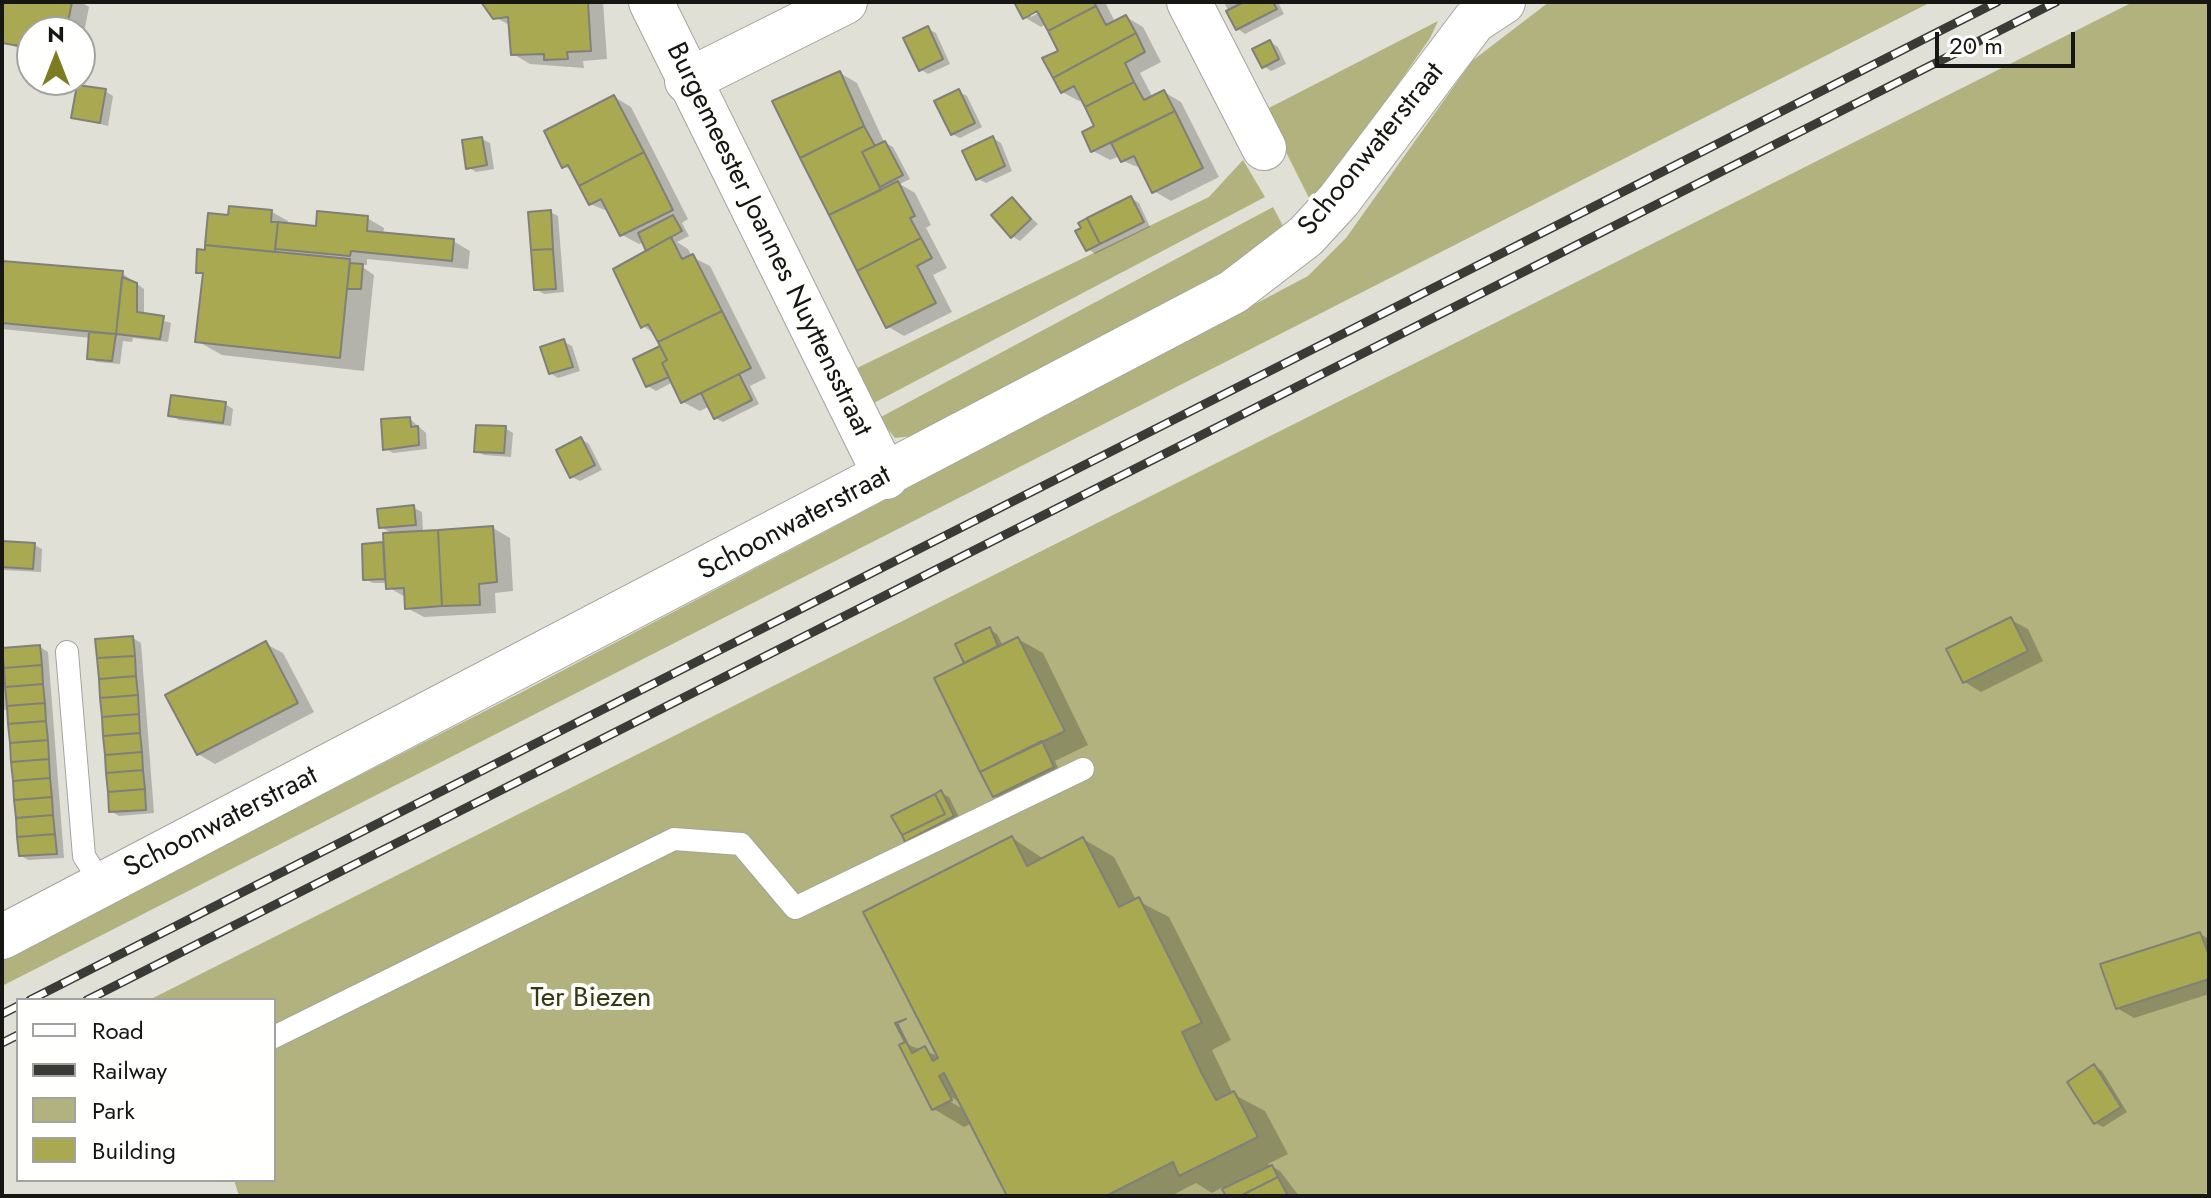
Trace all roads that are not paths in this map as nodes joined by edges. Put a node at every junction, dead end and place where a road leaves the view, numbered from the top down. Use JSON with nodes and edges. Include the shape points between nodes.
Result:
{"nodes":[{"id":1,"x":651,"y":2,"type":"edge"},
{"id":2,"x":845,"y":2,"type":"edge"},
{"id":3,"x":1189,"y":2,"type":"edge"},
{"id":4,"x":1503,"y":2,"type":"edge"},
{"id":5,"x":687,"y":81,"type":"junction"},
{"id":6,"x":1264,"y":148,"type":"dead end"},
{"id":7,"x":886,"y":477,"type":"junction"},
{"id":8,"x":67,"y":652,"type":"dead end"},
{"id":9,"x":1083,"y":769,"type":"dead end"},
{"id":10,"x":102,"y":885,"type":"junction"},
{"id":11,"x":2,"y":937,"type":"edge"},
{"id":12,"x":276,"y":1036,"type":"edge"}],
"edges":[{"from":1,"to":5,"type":"street","name":"Burgemeester Joannes Nuyttensstraat"},
{"from":2,"to":5,"type":"street"},
{"from":3,"to":6,"type":"street"},
{"from":4,"to":7,"type":"street","name":"Schoonwaterstraat","via":[[1474,21],[1339,200],[1268,266],[1233,292]]},
{"from":5,"to":7,"type":"street","name":"Burgemeester Joannes Nuyttensstraat"},
{"from":7,"to":10,"type":"street","name":"Schoonwaterstraat"},
{"from":8,"to":10,"type":"lane","via":[[84,856]]},
{"from":9,"to":12,"type":"lane","via":[[795,908],[741,844],[674,839]]},
{"from":10,"to":11,"type":"street","name":"Schoonwaterstraat"}]}
